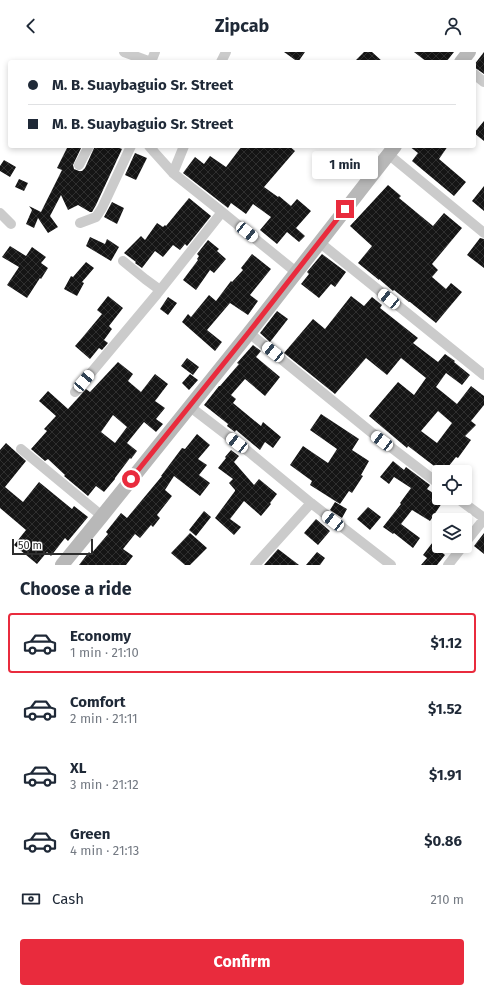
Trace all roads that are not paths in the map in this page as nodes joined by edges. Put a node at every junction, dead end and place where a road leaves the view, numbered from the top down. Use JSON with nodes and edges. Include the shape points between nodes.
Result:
{"nodes":[{"id":1,"x":124,"y":52,"type":"edge"},
{"id":2,"x":146,"y":60,"type":"edge"},
{"id":3,"x":476,"y":76,"type":"edge"},
{"id":4,"x":484,"y":82,"type":"edge"},
{"id":5,"x":88,"y":148,"type":"edge"},
{"id":6,"x":130,"y":148,"type":"edge"},
{"id":7,"x":151,"y":148,"type":"edge"},
{"id":8,"x":183,"y":148,"type":"edge"},
{"id":9,"x":392,"y":150,"type":"edge"},
{"id":10,"x":79,"y":165,"type":"dead end"},
{"id":11,"x":173,"y":173,"type":"junction"},
{"id":12,"x":222,"y":212,"type":"junction"},
{"id":13,"x":0,"y":213,"type":"edge"},
{"id":14,"x":80,"y":223,"type":"dead end"},
{"id":15,"x":11,"y":224,"type":"dead end"},
{"id":16,"x":484,"y":233,"type":"edge"},
{"id":17,"x":319,"y":242,"type":"junction"},
{"id":18,"x":123,"y":261,"type":"dead end"},
{"id":19,"x":296,"y":272,"type":"junction"},
{"id":20,"x":160,"y":290,"type":"junction"},
{"id":21,"x":249,"y":332,"type":"junction"},
{"id":22,"x":484,"y":375,"type":"edge"},
{"id":23,"x":75,"y":392,"type":"dead end"},
{"id":24,"x":189,"y":406,"type":"junction"},
{"id":25,"x":21,"y":449,"type":"dead end"},
{"id":26,"x":432,"y":479,"type":"edge"},
{"id":27,"x":310,"y":503,"type":"junction"},
{"id":28,"x":466,"y":505,"type":"edge"},
{"id":29,"x":102,"y":516,"type":"junction"},
{"id":30,"x":484,"y":518,"type":"edge"},
{"id":31,"x":472,"y":534,"type":"edge"},
{"id":32,"x":457,"y":553,"type":"edge"},
{"id":33,"x":62,"y":565,"type":"edge"},
{"id":34,"x":255,"y":565,"type":"edge"},
{"id":35,"x":391,"y":565,"type":"edge"},
{"id":36,"x":448,"y":565,"type":"edge"}],
"edges":[{"from":1,"to":2,"type":"street"},
{"from":3,"to":4,"type":"street"},
{"from":5,"to":10,"type":"street"},
{"from":6,"to":14,"type":"street","via":[[102,208],[96,216]]},
{"from":7,"to":11,"type":"street"},
{"from":8,"to":11,"type":"street"},
{"from":9,"to":16,"type":"street"},
{"from":9,"to":17,"type":"street"},
{"from":11,"to":12,"type":"street"},
{"from":12,"to":19,"type":"street"},
{"from":12,"to":20,"type":"street"},
{"from":13,"to":15,"type":"street"},
{"from":17,"to":19,"type":"street"},
{"from":17,"to":22,"type":"street"},
{"from":18,"to":20,"type":"street"},
{"from":19,"to":21,"type":"street"},
{"from":20,"to":23,"type":"street"},
{"from":21,"to":24,"type":"street"},
{"from":21,"to":26,"type":"street"},
{"from":24,"to":27,"type":"street"},
{"from":24,"to":29,"type":"street"},
{"from":25,"to":29,"type":"street"},
{"from":27,"to":34,"type":"street"},
{"from":27,"to":35,"type":"street"},
{"from":28,"to":30,"type":"street"},
{"from":29,"to":33,"type":"street"},
{"from":30,"to":31,"type":"street"},
{"from":32,"to":36,"type":"street"}]}
